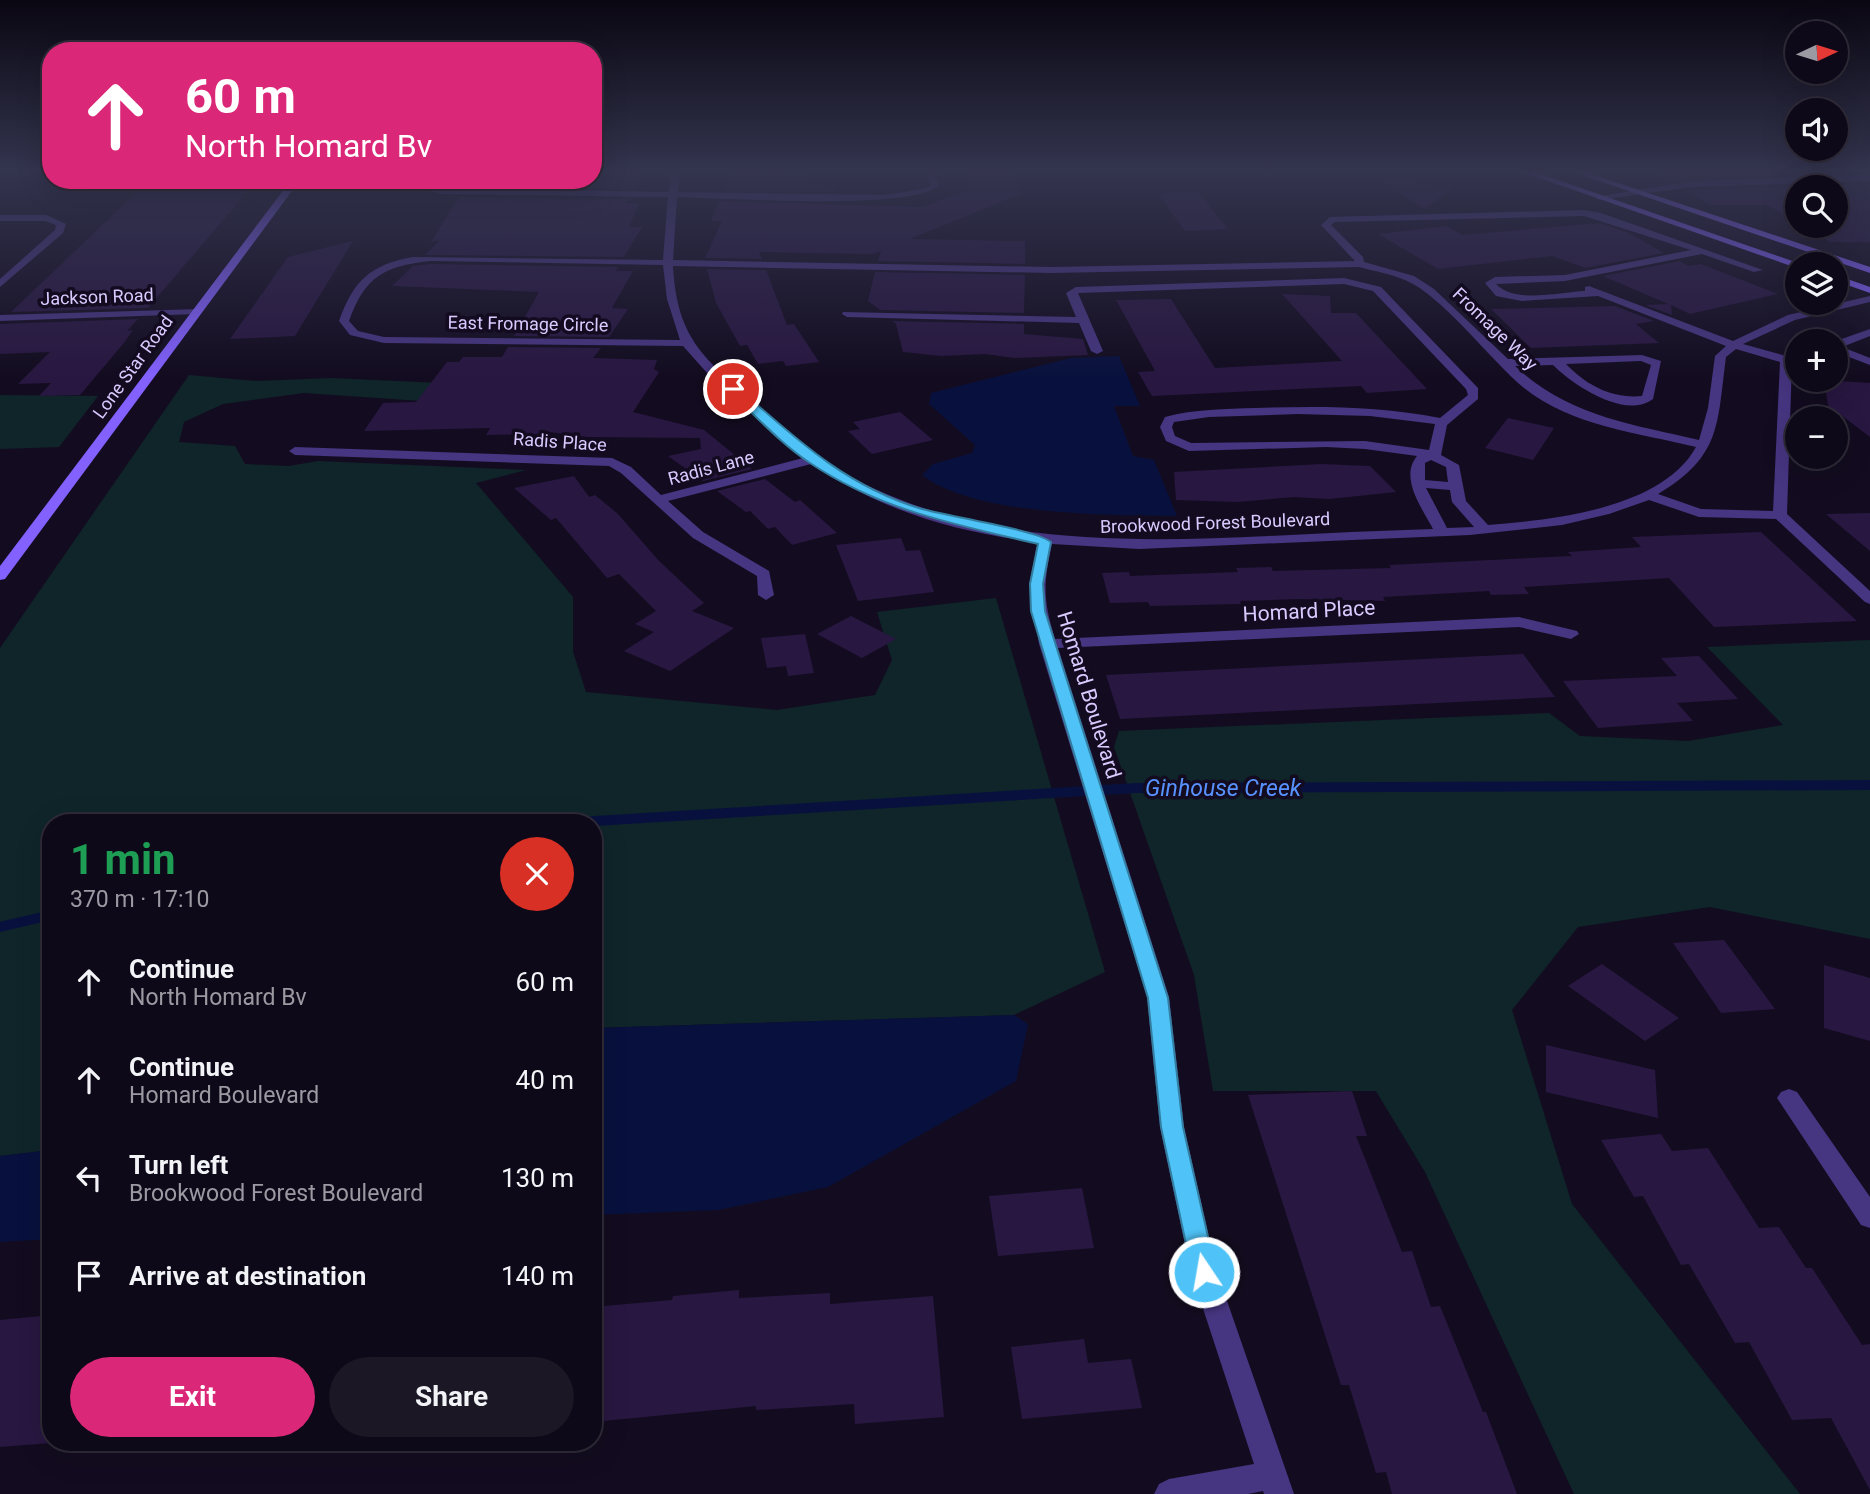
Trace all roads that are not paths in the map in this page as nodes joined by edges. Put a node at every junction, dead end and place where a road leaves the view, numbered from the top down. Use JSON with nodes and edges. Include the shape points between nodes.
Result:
{"nodes":[{"id":1,"x":50,"y":239,"type":"edge"},
{"id":2,"x":251,"y":239,"type":"edge"},
{"id":3,"x":671,"y":239,"type":"edge"},
{"id":4,"x":1341,"y":239,"type":"edge"},
{"id":5,"x":1665,"y":239,"type":"edge"},
{"id":6,"x":1720,"y":239,"type":"edge"},
{"id":7,"x":1777,"y":239,"type":"edge"},
{"id":8,"x":1703,"y":251,"type":"junction"},
{"id":9,"x":1141,"y":255,"type":"dead end"},
{"id":10,"x":1785,"y":261,"type":"edge"},
{"id":11,"x":669,"y":262,"type":"junction"},
{"id":12,"x":1359,"y":264,"type":"junction"},
{"id":13,"x":1149,"y":269,"type":"junction"},
{"id":14,"x":1758,"y":270,"type":"dead end"},
{"id":15,"x":1870,"y":270,"type":"edge"},
{"id":16,"x":1565,"y":278,"type":"junction"},
{"id":17,"x":1848,"y":282,"type":"edge"},
{"id":18,"x":0,"y":284,"type":"edge"},
{"id":19,"x":1161,"y":287,"type":"junction"},
{"id":20,"x":1870,"y":290,"type":"edge"},
{"id":21,"x":1597,"y":293,"type":"junction"},
{"id":22,"x":1870,"y":299,"type":"edge"},
{"id":23,"x":196,"y":311,"type":"junction"},
{"id":24,"x":847,"y":314,"type":"dead end"},
{"id":25,"x":0,"y":318,"type":"edge"},
{"id":26,"x":1083,"y":320,"type":"junction"},
{"id":27,"x":1870,"y":332,"type":"edge"},
{"id":28,"x":368,"y":337,"type":"joint"},
{"id":29,"x":1848,"y":342,"type":"edge"},
{"id":30,"x":687,"y":344,"type":"junction"},
{"id":31,"x":1733,"y":345,"type":"junction"},
{"id":32,"x":1097,"y":351,"type":"dead end"},
{"id":33,"x":1848,"y":352,"type":"edge"},
{"id":34,"x":1785,"y":356,"type":"edge"},
{"id":35,"x":1557,"y":362,"type":"junction"},
{"id":36,"x":1870,"y":362,"type":"edge"},
{"id":37,"x":1505,"y":363,"type":"junction"},
{"id":38,"x":1789,"y":392,"type":"edge"},
{"id":39,"x":1443,"y":422,"type":"junction"},
{"id":40,"x":1706,"y":445,"type":"junction"},
{"id":41,"x":295,"y":451,"type":"dead end"},
{"id":42,"x":1435,"y":455,"type":"junction"},
{"id":43,"x":812,"y":460,"type":"junction"},
{"id":44,"x":1419,"y":484,"type":"junction"},
{"id":45,"x":1455,"y":486,"type":"junction"},
{"id":46,"x":1648,"y":495,"type":"junction"},
{"id":47,"x":660,"y":499,"type":"junction"},
{"id":48,"x":1780,"y":515,"type":"junction"},
{"id":49,"x":1484,"y":529,"type":"junction"},
{"id":50,"x":1442,"y":532,"type":"junction"},
{"id":51,"x":1045,"y":542,"type":"junction"},
{"id":52,"x":0,"y":576,"type":"edge"},
{"id":53,"x":766,"y":595,"type":"dead end"},
{"id":54,"x":1870,"y":599,"type":"edge"},
{"id":55,"x":1571,"y":634,"type":"dead end"},
{"id":56,"x":1047,"y":644,"type":"junction"},
{"id":57,"x":1788,"y":1098,"type":"dead end"},
{"id":58,"x":1870,"y":1217,"type":"edge"},
{"id":59,"x":1276,"y":1485,"type":"edge"},
{"id":60,"x":1169,"y":1494,"type":"edge"}],
"edges":[{"from":1,"to":18,"type":"street"},
{"from":2,"to":23,"type":"street","name":"Lone Star Road"},
{"from":3,"to":11,"type":"street","name":"Brookwood Forest Boulevard"},
{"from":4,"to":12,"type":"street","via":[[1360,259]]},
{"from":5,"to":8,"type":"street"},
{"from":6,"to":10,"type":"street"},
{"from":7,"to":15,"type":"street"},
{"from":8,"to":14,"type":"street"},
{"from":8,"to":16,"type":"street"},
{"from":9,"to":13,"type":"street"},
{"from":11,"to":13,"type":"street","name":"Fromage Way"},
{"from":11,"to":28,"type":"street","name":"Fromage Way","via":[[415,259],[386,265],[364,281],[344,321],[354,333]]},
{"from":11,"to":30,"type":"street","name":"Brookwood Forest Boulevard","via":[[672,297]]},
{"from":12,"to":13,"type":"street","name":"Fromage Way"},
{"from":12,"to":37,"type":"street","name":"Fromage Way","via":[[1410,278],[1430,291]]},
{"from":13,"to":19,"type":"street"},
{"from":16,"to":21,"type":"street"},
{"from":16,"to":21,"type":"street","via":[[1490,282],[1500,294],[1522,298]]},
{"from":17,"to":20,"type":"street"},
{"from":19,"to":26,"type":"street","via":[[1076,290],[1071,293]]},
{"from":19,"to":39,"type":"street","via":[[1368,284],[1472,388],[1474,396]]},
{"from":21,"to":31,"type":"street"},
{"from":22,"to":31,"type":"street","via":[[1784,318]]},
{"from":23,"to":25,"type":"street","name":"Jackson Road"},
{"from":23,"to":52,"type":"street","name":"Lone Star Road"},
{"from":24,"to":26,"type":"street"},
{"from":26,"to":32,"type":"street"},
{"from":27,"to":29,"type":"street"},
{"from":28,"to":30,"type":"street","name":"East Fromage Circle"},
{"from":30,"to":43,"type":"street","name":"Brookwood Forest Boulevard"},
{"from":31,"to":34,"type":"street"},
{"from":31,"to":40,"type":"street","name":"Brookwood Forest Boulevard","via":[[1721,356],[1713,426]]},
{"from":33,"to":36,"type":"street"},
{"from":35,"to":35,"type":"street","via":[[1642,358],[1657,363],[1647,399],[1634,401],[1586,388]]},
{"from":35,"to":37,"type":"street"},
{"from":37,"to":40,"type":"street","name":"Fromage Way","via":[[1557,404],[1603,421]]},
{"from":38,"to":48,"type":"street"},
{"from":39,"to":42,"type":"street","via":[[1436,430]]},
{"from":39,"to":42,"type":"street","via":[[1364,409],[1290,410],[1186,414],[1169,419],[1166,428],[1170,438],[1189,447],[1358,445]]},
{"from":40,"to":46,"type":"street","name":"Brookwood Forest Boulevard","via":[[1674,480]]},
{"from":41,"to":47,"type":"street","name":"Radis Place","via":[[612,461]]},
{"from":42,"to":44,"type":"street","via":[[1418,463]]},
{"from":42,"to":45,"type":"street","via":[[1452,465]]},
{"from":43,"to":47,"type":"street","name":"Radis Lane"},
{"from":43,"to":51,"type":"street","name":"Brookwood Forest Boulevard","via":[[865,491],[917,512]]},
{"from":44,"to":45,"type":"street"},
{"from":44,"to":50,"type":"street","via":[[1427,510]]},
{"from":45,"to":49,"type":"street","via":[[1459,502]]},
{"from":46,"to":48,"type":"street","via":[[1699,513]]},
{"from":46,"to":49,"type":"street","name":"Brookwood Forest Boulevard","via":[[1587,515]]},
{"from":47,"to":53,"type":"street","name":"Radis Place","via":[[698,536],[764,574]]},
{"from":48,"to":54,"type":"street"},
{"from":49,"to":50,"type":"street","name":"Brookwood Forest Boulevard"},
{"from":50,"to":51,"type":"street","name":"Brookwood Forest Boulevard","via":[[1119,545]]},
{"from":51,"to":56,"type":"street","name":"Homard Boulevard","via":[[1036,584]]},
{"from":55,"to":56,"type":"street","name":"Homard Place","via":[[1519,622]]},
{"from":56,"to":59,"type":"street","name":"Homard Boulevard","via":[[1158,998],[1172,1127],[1204,1272]]},
{"from":57,"to":58,"type":"street"},
{"from":59,"to":60,"type":"street"}]}
